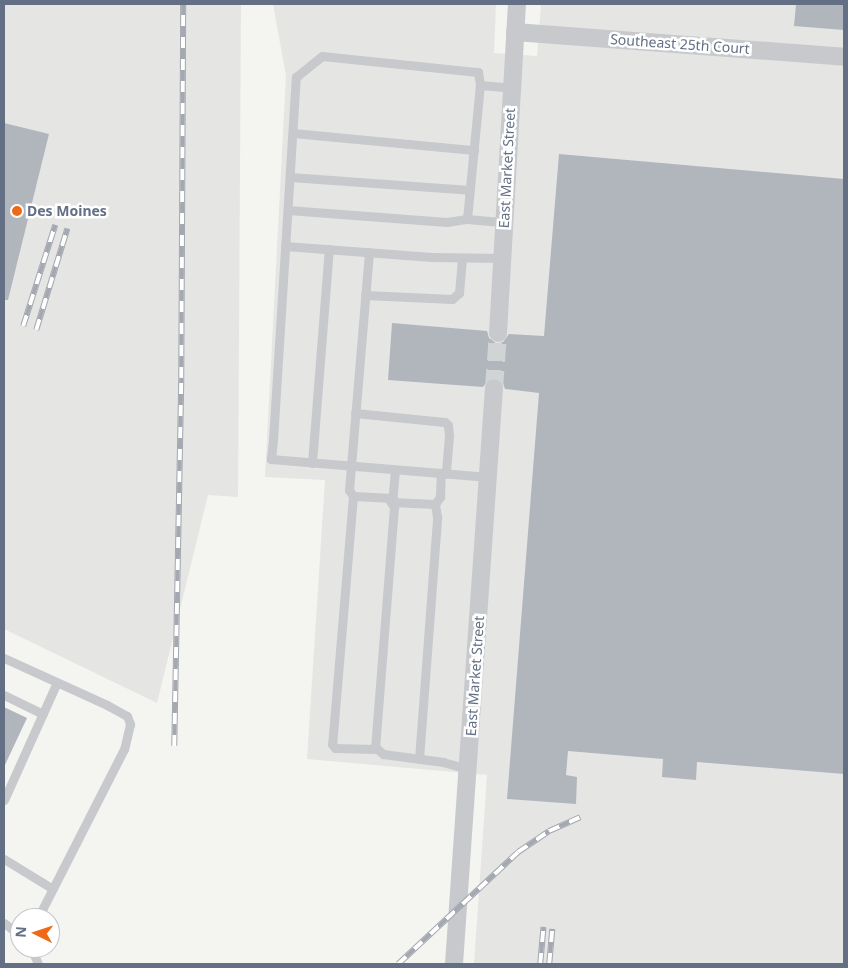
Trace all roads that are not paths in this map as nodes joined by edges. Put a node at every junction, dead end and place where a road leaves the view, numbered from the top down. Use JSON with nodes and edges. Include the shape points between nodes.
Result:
{"nodes":[{"id":1,"x":517,"y":4,"type":"edge"},
{"id":2,"x":515,"y":32,"type":"junction"},
{"id":3,"x":844,"y":57,"type":"edge"},
{"id":4,"x":480,"y":85,"type":"junction"},
{"id":5,"x":512,"y":88,"type":"junction"},
{"id":6,"x":293,"y":133,"type":"junction"},
{"id":7,"x":474,"y":150,"type":"junction"},
{"id":8,"x":290,"y":177,"type":"junction"},
{"id":9,"x":470,"y":190,"type":"junction"},
{"id":10,"x":288,"y":210,"type":"junction"},
{"id":11,"x":467,"y":219,"type":"junction"},
{"id":12,"x":504,"y":222,"type":"junction"},
{"id":13,"x":285,"y":246,"type":"junction"},
{"id":14,"x":329,"y":249,"type":"junction"},
{"id":15,"x":368,"y":252,"type":"junction"},
{"id":16,"x":462,"y":258,"type":"junction"},
{"id":17,"x":502,"y":258,"type":"junction"},
{"id":18,"x":365,"y":295,"type":"junction"},
{"id":19,"x":498,"y":332,"type":"tunnel mouth"},
{"id":20,"x":494,"y":388,"type":"tunnel mouth"},
{"id":21,"x":355,"y":413,"type":"junction"},
{"id":22,"x":312,"y":463,"type":"junction"},
{"id":23,"x":350,"y":466,"type":"junction"},
{"id":24,"x":395,"y":470,"type":"junction"},
{"id":25,"x":444,"y":474,"type":"junction"},
{"id":26,"x":489,"y":478,"type":"junction"},
{"id":27,"x":353,"y":496,"type":"junction"},
{"id":28,"x":392,"y":502,"type":"junction"},
{"id":29,"x":435,"y":504,"type":"junction"},
{"id":30,"x":4,"y":658,"type":"edge"},
{"id":31,"x":57,"y":682,"type":"junction"},
{"id":32,"x":4,"y":695,"type":"edge"},
{"id":33,"x":43,"y":714,"type":"junction"},
{"id":34,"x":376,"y":748,"type":"junction"},
{"id":35,"x":419,"y":759,"type":"junction"},
{"id":36,"x":468,"y":769,"type":"junction"},
{"id":37,"x":4,"y":800,"type":"edge"},
{"id":38,"x":4,"y":859,"type":"edge"},
{"id":39,"x":53,"y":889,"type":"junction"},
{"id":40,"x":43,"y":908,"type":"edge"},
{"id":41,"x":454,"y":964,"type":"edge"}],
"edges":[{"from":1,"to":2,"type":"street","name":"East Market Street"},
{"from":2,"to":3,"type":"street","name":"Southeast 25th Court"},
{"from":2,"to":5,"type":"street","name":"East Market Street"},
{"from":4,"to":5,"type":"lane"},
{"from":4,"to":6,"type":"lane","via":[[478,72],[322,56],[296,77]]},
{"from":4,"to":7,"type":"lane"},
{"from":5,"to":12,"type":"street","name":"East Market Street"},
{"from":6,"to":7,"type":"lane"},
{"from":6,"to":8,"type":"lane"},
{"from":7,"to":9,"type":"lane"},
{"from":8,"to":9,"type":"lane"},
{"from":8,"to":10,"type":"lane"},
{"from":9,"to":11,"type":"lane"},
{"from":10,"to":11,"type":"lane","via":[[447,222]]},
{"from":10,"to":13,"type":"lane"},
{"from":11,"to":12,"type":"lane"},
{"from":12,"to":17,"type":"street","name":"East Market Street"},
{"from":13,"to":14,"type":"lane"},
{"from":13,"to":22,"type":"lane","via":[[272,459]]},
{"from":14,"to":15,"type":"lane"},
{"from":14,"to":22,"type":"lane"},
{"from":15,"to":16,"type":"lane"},
{"from":15,"to":18,"type":"lane"},
{"from":16,"to":17,"type":"lane"},
{"from":16,"to":18,"type":"lane","via":[[459,293],[452,299]]},
{"from":17,"to":19,"type":"street","name":"East Market Street"},
{"from":18,"to":21,"type":"lane"},
{"from":20,"to":26,"type":"street","name":"East Market Street"},
{"from":21,"to":23,"type":"lane"},
{"from":21,"to":25,"type":"lane","via":[[445,422],[449,436]]},
{"from":22,"to":23,"type":"lane"},
{"from":23,"to":24,"type":"lane"},
{"from":23,"to":27,"type":"lane","via":[[349,490]]},
{"from":24,"to":25,"type":"lane"},
{"from":24,"to":28,"type":"lane"},
{"from":25,"to":26,"type":"lane"},
{"from":25,"to":29,"type":"lane","via":[[440,498]]},
{"from":26,"to":36,"type":"street","name":"East Market Street"},
{"from":27,"to":28,"type":"lane","via":[[383,497]]},
{"from":27,"to":34,"type":"lane","via":[[332,744],[335,748]]},
{"from":28,"to":29,"type":"lane"},
{"from":28,"to":34,"type":"lane","via":[[388,588],[374,738]]},
{"from":29,"to":35,"type":"lane","via":[[437,516]]},
{"from":30,"to":31,"type":"lane"},
{"from":31,"to":33,"type":"lane"},
{"from":31,"to":39,"type":"lane","via":[[127,716],[130,724],[124,749]]},
{"from":32,"to":33,"type":"lane"},
{"from":33,"to":37,"type":"lane"},
{"from":34,"to":35,"type":"lane","via":[[383,754]]},
{"from":35,"to":36,"type":"lane"},
{"from":36,"to":41,"type":"street","name":"East Market Street"},
{"from":38,"to":39,"type":"lane"},
{"from":39,"to":40,"type":"lane"}]}
